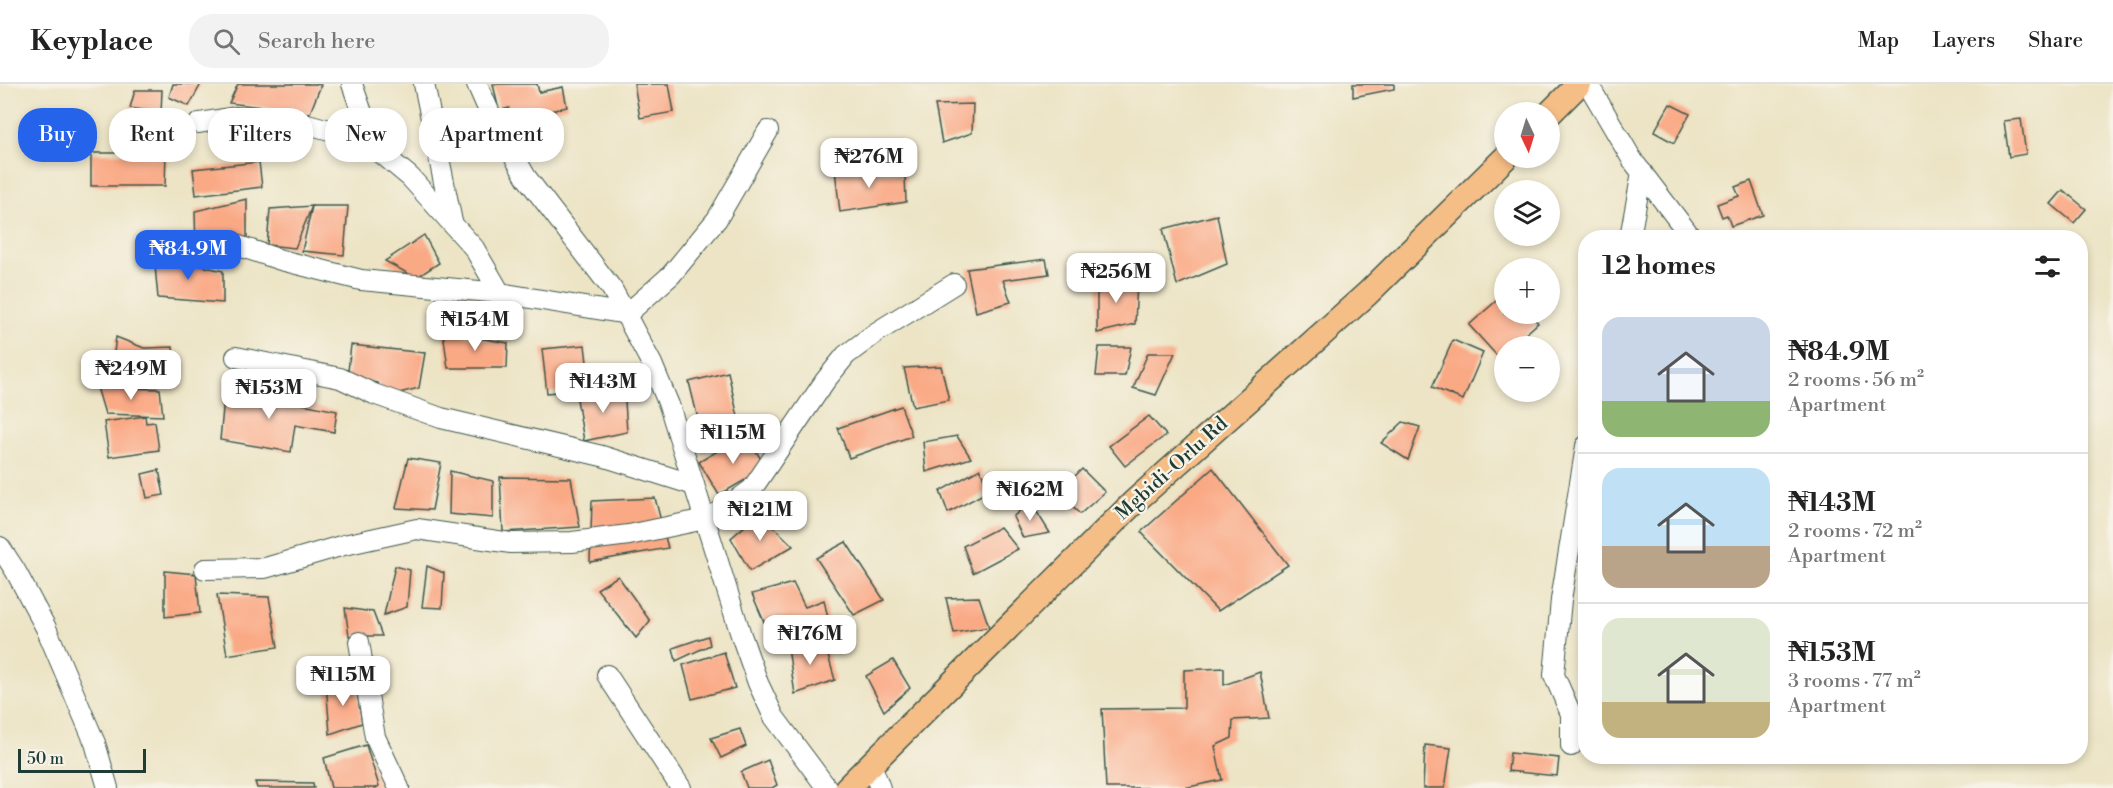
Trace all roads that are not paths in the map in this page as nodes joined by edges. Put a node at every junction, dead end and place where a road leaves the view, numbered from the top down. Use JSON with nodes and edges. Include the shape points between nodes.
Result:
{"nodes":[{"id":1,"x":352,"y":84,"type":"edge"},
{"id":2,"x":423,"y":84,"type":"edge"},
{"id":3,"x":477,"y":84,"type":"edge"},
{"id":4,"x":1579,"y":84,"type":"edge"},
{"id":5,"x":1588,"y":84,"type":"edge"},
{"id":6,"x":1560,"y":104,"type":"edge"},
{"id":7,"x":360,"y":108,"type":"edge"},
{"id":8,"x":199,"y":123,"type":"dead end"},
{"id":9,"x":325,"y":129,"type":"edge"},
{"id":10,"x":768,"y":131,"type":"dead end"},
{"id":11,"x":392,"y":162,"type":"edge"},
{"id":12,"x":1495,"y":168,"type":"edge"},
{"id":13,"x":1642,"y":172,"type":"junction"},
{"id":14,"x":452,"y":223,"type":"junction"},
{"id":15,"x":1631,"y":230,"type":"edge"},
{"id":16,"x":1686,"y":230,"type":"edge"},
{"id":17,"x":236,"y":245,"type":"dead end"},
{"id":18,"x":954,"y":284,"type":"dead end"},
{"id":19,"x":500,"y":293,"type":"junction"},
{"id":20,"x":627,"y":314,"type":"junction"},
{"id":21,"x":236,"y":357,"type":"dead end"},
{"id":22,"x":694,"y":485,"type":"junction"},
{"id":23,"x":1578,"y":495,"type":"edge"},
{"id":24,"x":705,"y":519,"type":"junction"},
{"id":25,"x":0,"y":547,"type":"edge"},
{"id":26,"x":205,"y":569,"type":"dead end"},
{"id":27,"x":359,"y":642,"type":"dead end"},
{"id":28,"x":607,"y":675,"type":"dead end"},
{"id":29,"x":1571,"y":747,"type":"dead end"},
{"id":30,"x":871,"y":764,"type":"junction"},
{"id":31,"x":108,"y":788,"type":"edge"},
{"id":32,"x":399,"y":788,"type":"edge"},
{"id":33,"x":681,"y":788,"type":"edge"},
{"id":34,"x":827,"y":788,"type":"edge"},
{"id":35,"x":847,"y":788,"type":"edge"},
{"id":36,"x":880,"y":788,"type":"edge"}],
"edges":[{"from":1,"to":7,"type":"street"},
{"from":2,"to":14,"type":"street"},
{"from":3,"to":20,"type":"street","via":[[526,177]]},
{"from":4,"to":6,"type":"main road"},
{"from":5,"to":13,"type":"street"},
{"from":8,"to":9,"type":"street","via":[[235,117],[300,122]]},
{"from":10,"to":20,"type":"street","via":[[717,219],[671,275]]},
{"from":11,"to":14,"type":"street"},
{"from":12,"to":30,"type":"main road","name":"Mgbidi-Orlu Rd","via":[[1367,294],[1134,502]]},
{"from":13,"to":15,"type":"street"},
{"from":13,"to":16,"type":"street"},
{"from":14,"to":19,"type":"street","via":[[474,248]]},
{"from":17,"to":19,"type":"street","via":[[361,280]]},
{"from":18,"to":24,"type":"street","via":[[846,355],[752,489]]},
{"from":19,"to":20,"type":"street"},
{"from":20,"to":22,"type":"street","via":[[669,405]]},
{"from":21,"to":22,"type":"street","via":[[340,378],[441,418],[602,456]]},
{"from":22,"to":24,"type":"street"},
{"from":23,"to":29,"type":"street","via":[[1554,675],[1571,714]]},
{"from":24,"to":26,"type":"street","via":[[572,542],[511,543],[417,529],[265,568]]},
{"from":24,"to":34,"type":"street","via":[[758,683],[774,717]]},
{"from":25,"to":31,"type":"street","via":[[46,628],[95,743]]},
{"from":27,"to":32,"type":"street","via":[[375,737]]},
{"from":28,"to":33,"type":"street"},
{"from":30,"to":35,"type":"main road","name":"Mgbidi-Orlu Rd"},
{"from":30,"to":36,"type":"street"}]}
